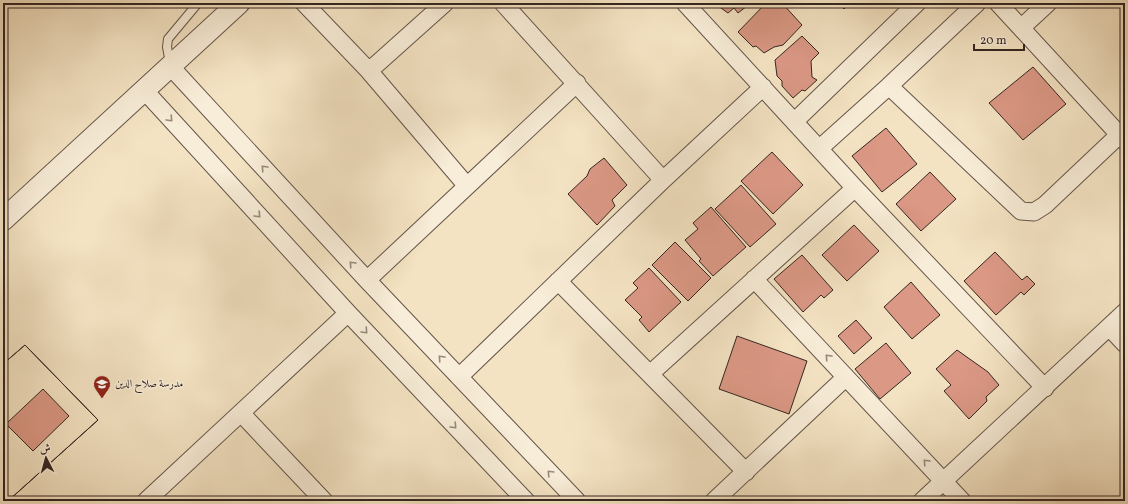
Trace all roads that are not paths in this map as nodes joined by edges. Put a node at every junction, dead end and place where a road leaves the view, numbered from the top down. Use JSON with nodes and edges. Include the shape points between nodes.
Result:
{"nodes":[{"id":1,"x":198,"y":3,"type":"edge"},
{"id":2,"x":239,"y":3,"type":"edge"},
{"id":3,"x":304,"y":3,"type":"edge"},
{"id":4,"x":446,"y":3,"type":"edge"},
{"id":5,"x":503,"y":3,"type":"edge"},
{"id":6,"x":685,"y":3,"type":"edge"},
{"id":7,"x":917,"y":3,"type":"edge"},
{"id":8,"x":977,"y":3,"type":"edge"},
{"id":9,"x":998,"y":3,"type":"edge"},
{"id":10,"x":1048,"y":3,"type":"edge"},
{"id":11,"x":1021,"y":28,"type":"junction"},
{"id":12,"x":170,"y":66,"type":"junction"},
{"id":13,"x":369,"y":71,"type":"junction"},
{"id":14,"x":577,"y":83,"type":"junction"},
{"id":15,"x":889,"y":86,"type":"junction"},
{"id":16,"x":763,"y":87,"type":"junction"},
{"id":17,"x":144,"y":90,"type":"junction"},
{"id":18,"x":795,"y":121,"type":"junction"},
{"id":19,"x":1122,"y":138,"type":"edge"},
{"id":20,"x":820,"y":148,"type":"junction"},
{"id":21,"x":662,"y":180,"type":"junction"},
{"id":22,"x":467,"y":186,"type":"junction"},
{"id":23,"x":855,"y":188,"type":"junction"},
{"id":24,"x":3,"y":220,"type":"edge"},
{"id":25,"x":754,"y":279,"type":"junction"},
{"id":26,"x":367,"y":280,"type":"junction"},
{"id":27,"x":558,"y":281,"type":"junction"},
{"id":28,"x":1125,"y":312,"type":"edge"},
{"id":29,"x":348,"y":313,"type":"junction"},
{"id":30,"x":1109,"y":327,"type":"junction"},
{"id":31,"x":1125,"y":344,"type":"edge"},
{"id":32,"x":650,"y":374,"type":"junction"},
{"id":33,"x":459,"y":377,"type":"junction"},
{"id":34,"x":846,"y":378,"type":"junction"},
{"id":35,"x":1045,"y":388,"type":"junction"},
{"id":36,"x":241,"y":413,"type":"junction"},
{"id":37,"x":746,"y":472,"type":"junction"},
{"id":38,"x":944,"y":481,"type":"junction"},
{"id":39,"x":146,"y":501,"type":"edge"},
{"id":40,"x":324,"y":501,"type":"edge"},
{"id":41,"x":526,"y":501,"type":"edge"},
{"id":42,"x":577,"y":501,"type":"edge"},
{"id":43,"x":714,"y":501,"type":"edge"},
{"id":44,"x":922,"y":501,"type":"edge"},
{"id":45,"x":962,"y":501,"type":"edge"}],
"edges":[{"from":1,"to":12,"type":"lane","via":[[168,39]]},
{"from":2,"to":12,"type":"street"},
{"from":3,"to":13,"type":"street"},
{"from":4,"to":13,"type":"street"},
{"from":5,"to":14,"type":"street"},
{"from":6,"to":16,"type":"street"},
{"from":7,"to":18,"type":"street"},
{"from":8,"to":15,"type":"street"},
{"from":9,"to":11,"type":"street"},
{"from":10,"to":11,"type":"street"},
{"from":11,"to":19,"type":"street"},
{"from":12,"to":17,"type":"street"},
{"from":26,"to":12,"type":"street","one_way":true},
{"from":13,"to":22,"type":"street"},
{"from":14,"to":21,"type":"street"},
{"from":14,"to":22,"type":"street"},
{"from":15,"to":19,"type":"street","via":[[1021,211],[1034,212],[1045,205]]},
{"from":15,"to":20,"type":"street"},
{"from":16,"to":18,"type":"street"},
{"from":16,"to":21,"type":"street"},
{"from":17,"to":24,"type":"street"},
{"from":17,"to":29,"type":"street","one_way":true},
{"from":18,"to":20,"type":"street"},
{"from":20,"to":23,"type":"street"},
{"from":21,"to":27,"type":"street"},
{"from":22,"to":26,"type":"street"},
{"from":23,"to":25,"type":"street"},
{"from":23,"to":35,"type":"street"},
{"from":25,"to":32,"type":"street"},
{"from":34,"to":25,"type":"street","one_way":true},
{"from":33,"to":26,"type":"street","one_way":true},
{"from":27,"to":32,"type":"street"},
{"from":27,"to":33,"type":"street"},
{"from":28,"to":30,"type":"street"},
{"from":29,"to":36,"type":"street"},
{"from":29,"to":41,"type":"street","one_way":true},
{"from":30,"to":31,"type":"street"},
{"from":30,"to":35,"type":"street"},
{"from":32,"to":37,"type":"street"},
{"from":42,"to":33,"type":"street","one_way":true},
{"from":34,"to":37,"type":"street"},
{"from":38,"to":34,"type":"street","one_way":true},
{"from":35,"to":38,"type":"street"},
{"from":36,"to":39,"type":"street"},
{"from":36,"to":40,"type":"street"},
{"from":37,"to":43,"type":"street"},
{"from":38,"to":44,"type":"street"},
{"from":38,"to":45,"type":"street"}]}
